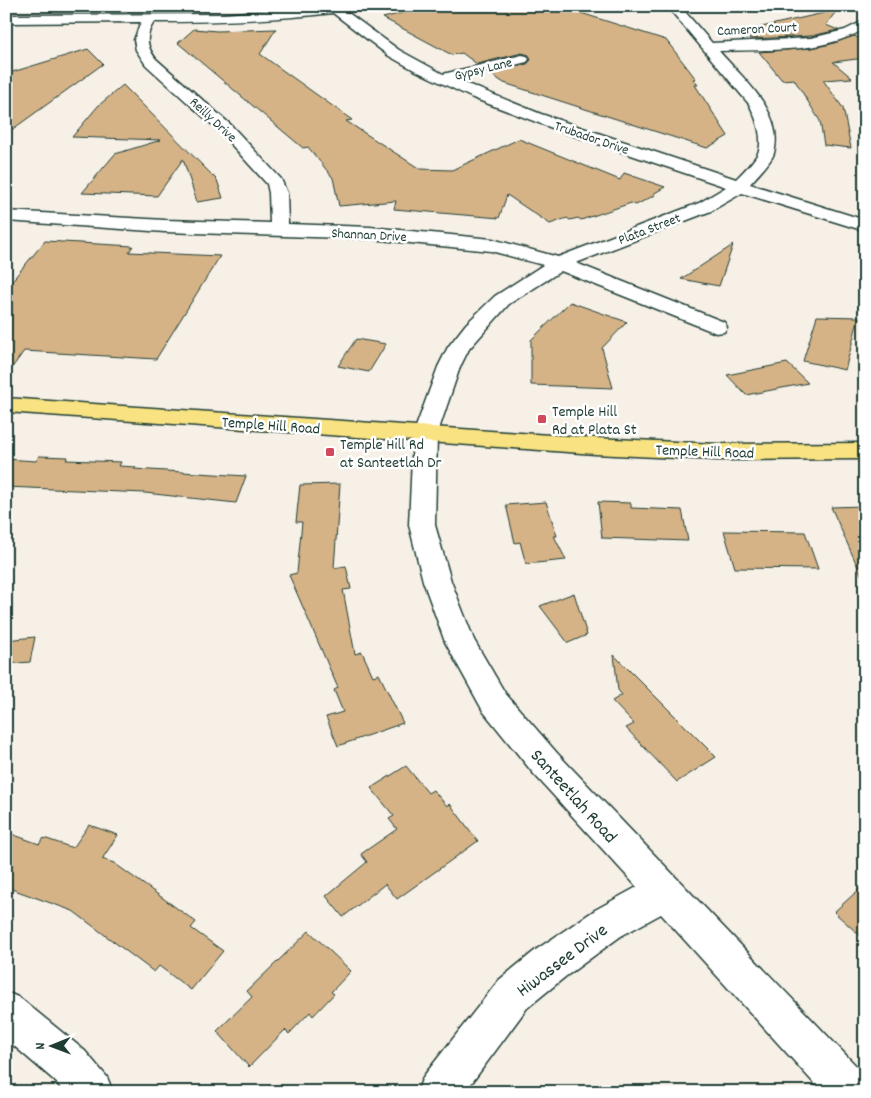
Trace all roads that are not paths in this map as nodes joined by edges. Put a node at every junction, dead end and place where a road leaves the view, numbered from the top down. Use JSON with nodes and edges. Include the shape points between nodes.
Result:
{"nodes":[{"id":1,"x":356,"y":6,"type":"edge"},
{"id":2,"x":673,"y":6,"type":"edge"},
{"id":3,"x":337,"y":10,"type":"junction"},
{"id":4,"x":247,"y":11,"type":"edge"},
{"id":5,"x":150,"y":18,"type":"junction"},
{"id":6,"x":6,"y":19,"type":"edge"},
{"id":7,"x":865,"y":24,"type":"edge"},
{"id":8,"x":707,"y":47,"type":"junction"},
{"id":9,"x":522,"y":59,"type":"dead end"},
{"id":10,"x":443,"y":78,"type":"junction"},
{"id":11,"x":739,"y":186,"type":"junction"},
{"id":12,"x":6,"y":216,"type":"edge"},
{"id":13,"x":865,"y":226,"type":"edge"},
{"id":14,"x":279,"y":229,"type":"junction"},
{"id":15,"x":559,"y":263,"type":"junction"},
{"id":16,"x":716,"y":327,"type":"dead end"},
{"id":17,"x":6,"y":406,"type":"edge"},
{"id":18,"x":425,"y":435,"type":"junction"},
{"id":19,"x":865,"y":450,"type":"edge"},
{"id":20,"x":664,"y":892,"type":"junction"},
{"id":21,"x":6,"y":1012,"type":"edge"},
{"id":22,"x":92,"y":1092,"type":"edge"},
{"id":23,"x":438,"y":1092,"type":"edge"},
{"id":24,"x":850,"y":1092,"type":"edge"}],
"edges":[{"from":1,"to":3,"type":"street"},
{"from":2,"to":8,"type":"street","name":"Plata Street"},
{"from":3,"to":4,"type":"street"},
{"from":3,"to":10,"type":"street","name":"Trubador Drive","via":[[396,54]]},
{"from":4,"to":5,"type":"street"},
{"from":5,"to":6,"type":"street"},
{"from":5,"to":14,"type":"street","name":"Reilly Drive","via":[[141,31],[145,54],[225,128],[275,183]]},
{"from":7,"to":8,"type":"street","name":"Cameron Court","via":[[846,34],[819,40]]},
{"from":8,"to":11,"type":"street","name":"Plata Street","via":[[756,103],[765,120],[766,154]]},
{"from":9,"to":10,"type":"street","name":"Gypsy Lane"},
{"from":10,"to":11,"type":"street","name":"Trubador Drive","via":[[508,108]]},
{"from":11,"to":13,"type":"street","name":"Trubador Drive"},
{"from":11,"to":15,"type":"street","name":"Plata Street","via":[[705,207]]},
{"from":12,"to":14,"type":"street","name":"Shannan Drive"},
{"from":14,"to":15,"type":"street","name":"Shannan Drive","via":[[456,240],[492,245]]},
{"from":15,"to":16,"type":"street","name":"Shannan Drive"},
{"from":15,"to":18,"type":"street","name":"Plata Street","via":[[502,300],[459,347]]},
{"from":17,"to":18,"type":"main road","name":"Temple Hill Road"},
{"from":18,"to":19,"type":"main road","name":"Temple Hill Road","via":[[717,452]]},
{"from":18,"to":20,"type":"street","name":"Santeetlah Road","via":[[422,525],[437,581],[460,642],[494,702],[545,763]]},
{"from":20,"to":23,"type":"street","name":"Hiwassee Drive","via":[[608,923],[513,994]]},
{"from":20,"to":24,"type":"street","name":"Santeetlah Road"},
{"from":21,"to":22,"type":"street","via":[[70,1066]]}]}
